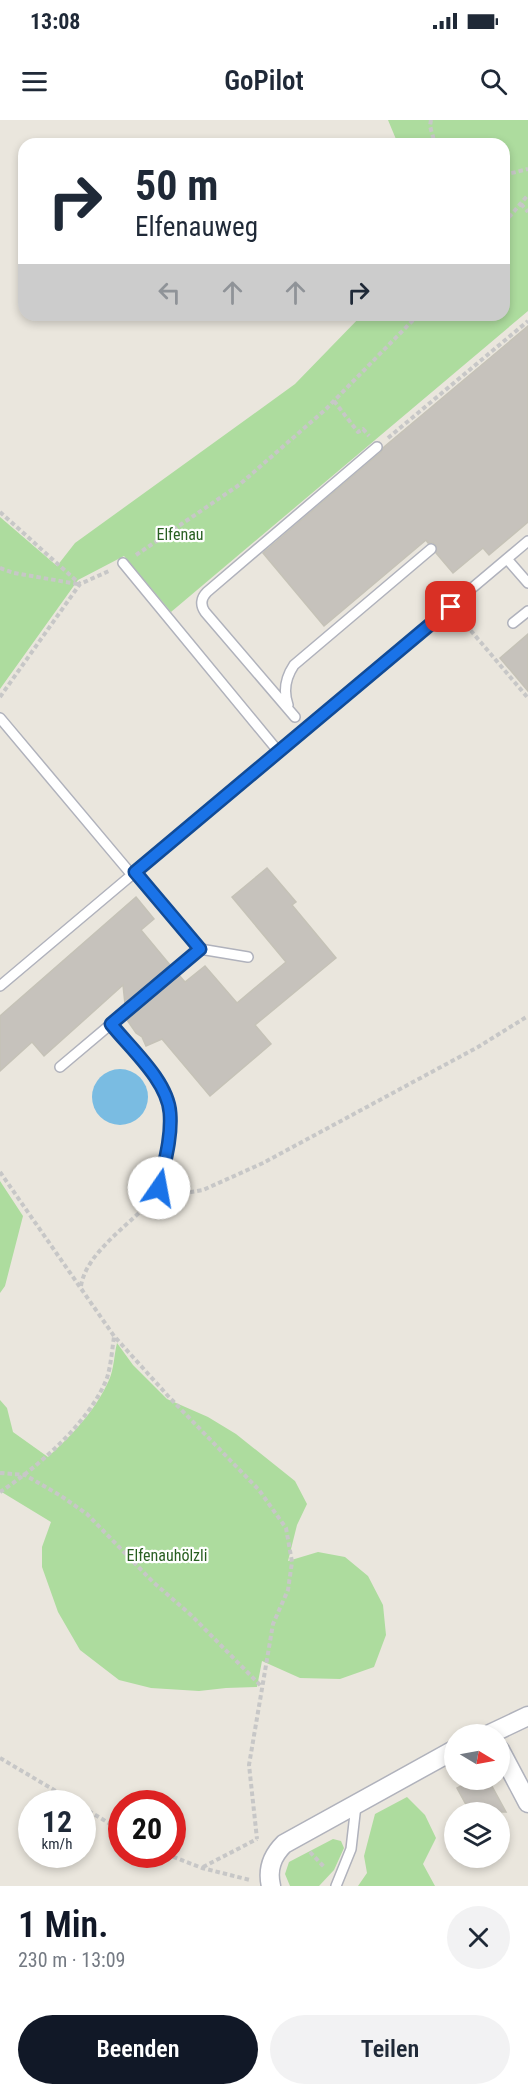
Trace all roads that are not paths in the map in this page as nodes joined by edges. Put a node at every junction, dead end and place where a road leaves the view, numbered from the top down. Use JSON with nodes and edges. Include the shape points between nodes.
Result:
{"nodes":[{"id":1,"x":377,"y":447,"type":"road end"},
{"id":2,"x":528,"y":541,"type":"edge"},
{"id":3,"x":431,"y":549,"type":"dead end"},
{"id":4,"x":507,"y":559,"type":"junction"},
{"id":5,"x":123,"y":563,"type":"road end"},
{"id":6,"x":528,"y":583,"type":"edge"},
{"id":7,"x":528,"y":611,"type":"edge"},
{"id":8,"x":513,"y":623,"type":"dead end"},
{"id":9,"x":296,"y":717,"type":"junction"},
{"id":10,"x":0,"y":718,"type":"edge"},
{"id":11,"x":305,"y":728,"type":"junction"},
{"id":12,"x":278,"y":751,"type":"junction"},
{"id":13,"x":133,"y":874,"type":"junction"},
{"id":14,"x":200,"y":949,"type":"junction"},
{"id":15,"x":248,"y":957,"type":"dead end"},
{"id":16,"x":0,"y":986,"type":"edge"},
{"id":17,"x":111,"y":1024,"type":"junction"},
{"id":18,"x":60,"y":1067,"type":"dead end"},
{"id":19,"x":159,"y":1188,"type":"road end"},
{"id":20,"x":528,"y":1716,"type":"edge"},
{"id":21,"x":510,"y":1725,"type":"edge"},
{"id":22,"x":444,"y":1756,"type":"edge"},
{"id":23,"x":510,"y":1769,"type":"edge"},
{"id":24,"x":528,"y":1803,"type":"edge"},
{"id":25,"x":356,"y":1805,"type":"junction"},
{"id":26,"x":337,"y":1884,"type":"edge"},
{"id":27,"x":271,"y":1886,"type":"edge"}],
"edges":[{"from":1,"to":9,"type":"lane","via":[[202,600],[205,612]]},
{"from":2,"to":4,"type":"lane"},
{"from":3,"to":9,"type":"lane","via":[[294,665],[285,693]]},
{"from":4,"to":6,"type":"lane"},
{"from":4,"to":11,"type":"lane"},
{"from":5,"to":12,"type":"lane"},
{"from":7,"to":8,"type":"lane"},
{"from":9,"to":11,"type":"lane"},
{"from":10,"to":13,"type":"lane"},
{"from":11,"to":12,"type":"lane"},
{"from":12,"to":13,"type":"lane"},
{"from":13,"to":14,"type":"lane"},
{"from":13,"to":16,"type":"lane"},
{"from":14,"to":15,"type":"lane"},
{"from":14,"to":17,"type":"lane"},
{"from":17,"to":18,"type":"lane"},
{"from":17,"to":19,"type":"lane","via":[[155,1077],[168,1101],[171,1123]]},
{"from":20,"to":21,"type":"street"},
{"from":22,"to":25,"type":"street"},
{"from":23,"to":24,"type":"street"},
{"from":25,"to":26,"type":"lane","via":[[351,1849]]},
{"from":25,"to":27,"type":"street","via":[[284,1844],[272,1859]]}]}
